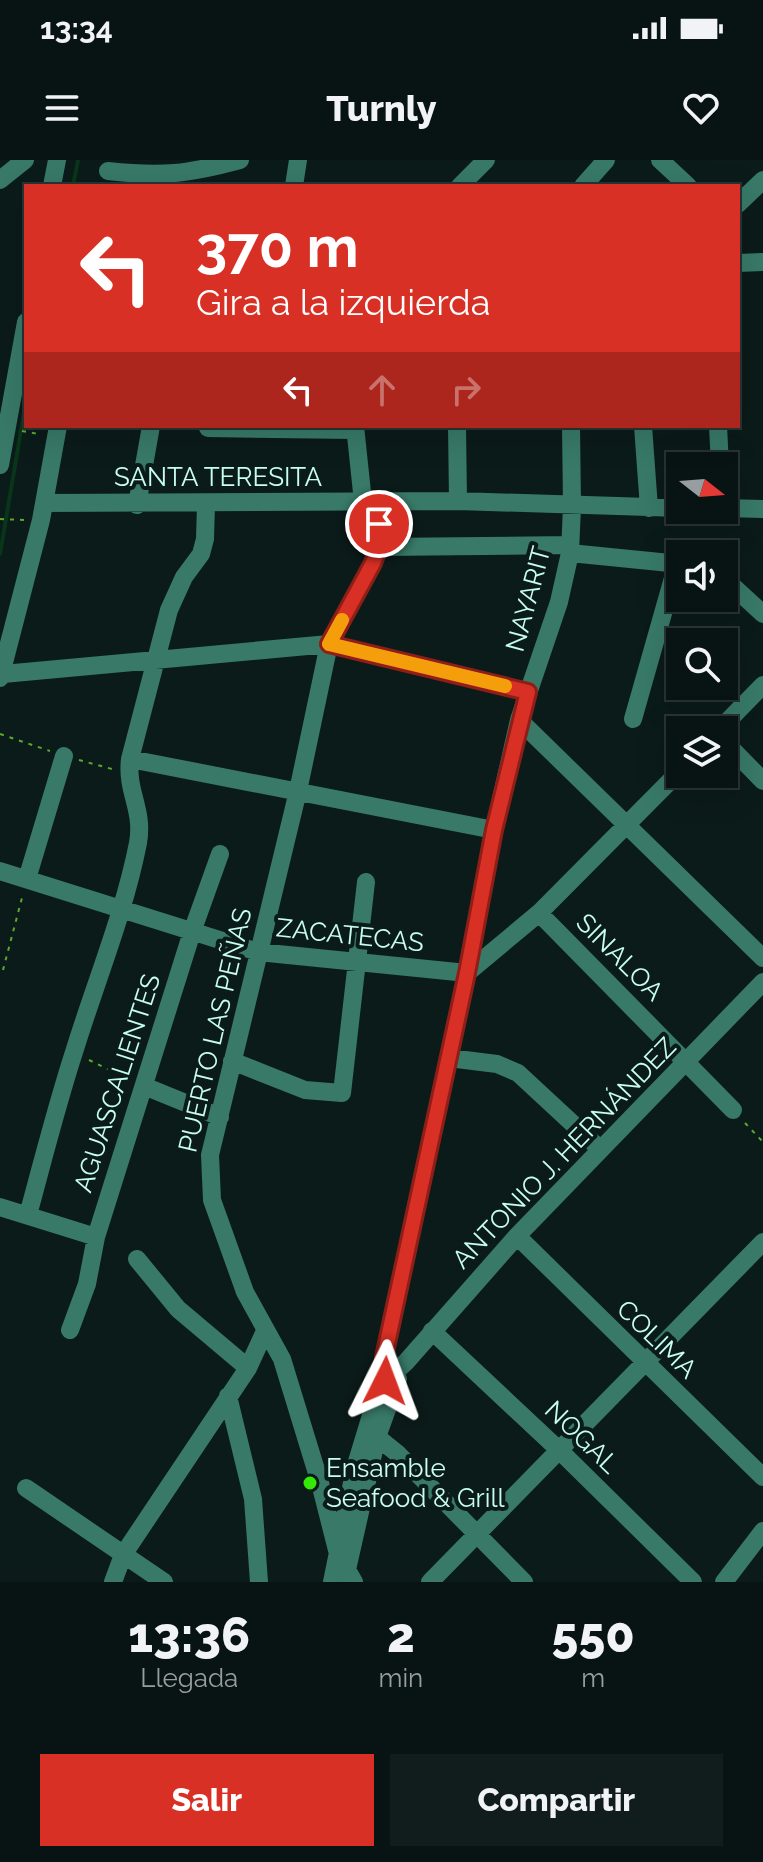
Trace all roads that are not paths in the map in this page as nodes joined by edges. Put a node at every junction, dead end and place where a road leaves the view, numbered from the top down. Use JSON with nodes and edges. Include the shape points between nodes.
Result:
{"nodes":[{"id":1,"x":25,"y":160,"type":"edge"},
{"id":2,"x":57,"y":160,"type":"edge"},
{"id":3,"x":240,"y":160,"type":"edge"},
{"id":4,"x":298,"y":160,"type":"edge"},
{"id":5,"x":486,"y":160,"type":"edge"},
{"id":6,"x":606,"y":160,"type":"edge"},
{"id":7,"x":660,"y":160,"type":"edge"},
{"id":8,"x":108,"y":172,"type":"edge"},
{"id":9,"x":195,"y":179,"type":"edge"},
{"id":10,"x":0,"y":180,"type":"edge"},
{"id":11,"x":763,"y":180,"type":"edge"},
{"id":12,"x":52,"y":184,"type":"edge"},
{"id":13,"x":294,"y":184,"type":"edge"},
{"id":14,"x":462,"y":184,"type":"edge"},
{"id":15,"x":585,"y":184,"type":"edge"},
{"id":16,"x":686,"y":184,"type":"edge"},
{"id":17,"x":740,"y":202,"type":"edge"},
{"id":18,"x":763,"y":262,"type":"edge"},
{"id":19,"x":740,"y":263,"type":"edge"},
{"id":20,"x":24,"y":327,"type":"edge"},
{"id":21,"x":7,"y":370,"type":"edge"},
{"id":22,"x":151,"y":428,"type":"edge"},
{"id":23,"x":208,"y":428,"type":"edge"},
{"id":24,"x":355,"y":428,"type":"edge"},
{"id":25,"x":457,"y":428,"type":"edge"},
{"id":26,"x":571,"y":428,"type":"edge"},
{"id":27,"x":643,"y":428,"type":"edge"},
{"id":28,"x":718,"y":428,"type":"edge"},
{"id":29,"x":50,"y":430,"type":"edge"},
{"id":30,"x":719,"y":452,"type":"edge"},
{"id":31,"x":0,"y":465,"type":"edge"},
{"id":32,"x":458,"y":501,"type":"junction"},
{"id":33,"x":371,"y":502,"type":"junction"},
{"id":34,"x":44,"y":503,"type":"junction"},
{"id":35,"x":206,"y":504,"type":"junction"},
{"id":36,"x":137,"y":505,"type":"junction"},
{"id":37,"x":572,"y":506,"type":"junction"},
{"id":38,"x":649,"y":508,"type":"junction"},
{"id":39,"x":666,"y":508,"type":"edge"},
{"id":40,"x":738,"y":508,"type":"edge"},
{"id":41,"x":763,"y":509,"type":"edge"},
{"id":42,"x":379,"y":547,"type":"junction"},
{"id":43,"x":570,"y":549,"type":"junction"},
{"id":44,"x":666,"y":562,"type":"edge"},
{"id":45,"x":738,"y":591,"type":"edge"},
{"id":46,"x":666,"y":608,"type":"edge"},
{"id":47,"x":763,"y":614,"type":"edge"},
{"id":48,"x":329,"y":644,"type":"junction"},
{"id":49,"x":156,"y":659,"type":"junction"},
{"id":50,"x":1,"y":676,"type":"edge"},
{"id":51,"x":763,"y":685,"type":"edge"},
{"id":52,"x":528,"y":692,"type":"junction"},
{"id":53,"x":733,"y":716,"type":"edge"},
{"id":54,"x":633,"y":719,"type":"dead end"},
{"id":55,"x":519,"y":720,"type":"junction"},
{"id":56,"x":738,"y":755,"type":"edge"},
{"id":57,"x":64,"y":756,"type":"dead end"},
{"id":58,"x":130,"y":759,"type":"junction"},
{"id":59,"x":763,"y":781,"type":"edge"},
{"id":60,"x":666,"y":786,"type":"edge"},
{"id":61,"x":298,"y":791,"type":"junction"},
{"id":62,"x":629,"y":825,"type":"junction"},
{"id":63,"x":494,"y":830,"type":"junction"},
{"id":64,"x":220,"y":854,"type":"dead end"},
{"id":65,"x":0,"y":871,"type":"edge"},
{"id":66,"x":27,"y":879,"type":"junction"},
{"id":67,"x":366,"y":882,"type":"dead end"},
{"id":68,"x":122,"y":907,"type":"junction"},
{"id":69,"x":539,"y":913,"type":"junction"},
{"id":70,"x":192,"y":932,"type":"junction"},
{"id":71,"x":258,"y":952,"type":"junction"},
{"id":72,"x":763,"y":958,"type":"edge"},
{"id":73,"x":356,"y":962,"type":"junction"},
{"id":74,"x":467,"y":973,"type":"junction"},
{"id":75,"x":763,"y":982,"type":"edge"},
{"id":76,"x":449,"y":1058,"type":"junction"},
{"id":77,"x":232,"y":1061,"type":"junction"},
{"id":78,"x":687,"y":1062,"type":"junction"},
{"id":79,"x":144,"y":1086,"type":"junction"},
{"id":80,"x":733,"y":1110,"type":"road end"},
{"id":81,"x":220,"y":1117,"type":"junction"},
{"id":82,"x":600,"y":1149,"type":"junction"},
{"id":83,"x":0,"y":1207,"type":"edge"},
{"id":84,"x":28,"y":1215,"type":"junction"},
{"id":85,"x":517,"y":1236,"type":"junction"},
{"id":86,"x":96,"y":1237,"type":"junction"},
{"id":87,"x":763,"y":1242,"type":"edge"},
{"id":88,"x":137,"y":1259,"type":"dead end"},
{"id":89,"x":70,"y":1330,"type":"dead end"},
{"id":90,"x":265,"y":1331,"type":"junction"},
{"id":91,"x":432,"y":1331,"type":"junction"},
{"id":92,"x":643,"y":1362,"type":"junction"},
{"id":93,"x":248,"y":1368,"type":"junction"},
{"id":94,"x":390,"y":1385,"type":"junction"},
{"id":95,"x":228,"y":1396,"type":"junction"},
{"id":96,"x":377,"y":1437,"type":"junction"},
{"id":97,"x":559,"y":1450,"type":"junction"},
{"id":98,"x":763,"y":1477,"type":"edge"},
{"id":99,"x":26,"y":1488,"type":"dead end"},
{"id":100,"x":763,"y":1531,"type":"edge"},
{"id":101,"x":476,"y":1534,"type":"junction"},
{"id":102,"x":123,"y":1555,"type":"junction"},
{"id":103,"x":343,"y":1574,"type":"edge"},
{"id":104,"x":113,"y":1582,"type":"edge"},
{"id":105,"x":164,"y":1582,"type":"edge"},
{"id":106,"x":259,"y":1582,"type":"edge"},
{"id":107,"x":430,"y":1582,"type":"edge"},
{"id":108,"x":524,"y":1582,"type":"edge"},
{"id":109,"x":693,"y":1582,"type":"edge"},
{"id":110,"x":724,"y":1582,"type":"edge"}],
"edges":[{"from":1,"to":10,"type":"street"},
{"from":2,"to":12,"type":"street"},
{"from":3,"to":9,"type":"street"},
{"from":4,"to":13,"type":"street"},
{"from":5,"to":14,"type":"street"},
{"from":6,"to":15,"type":"street"},
{"from":7,"to":16,"type":"street"},
{"from":8,"to":9,"type":"street"},
{"from":11,"to":17,"type":"street"},
{"from":18,"to":19,"type":"street"},
{"from":20,"to":21,"type":"street"},
{"from":21,"to":31,"type":"street"},
{"from":22,"to":36,"type":"street"},
{"from":23,"to":24,"type":"street"},
{"from":24,"to":33,"type":"street","name":"PUERTO LAS PEÑAS"},
{"from":25,"to":32,"type":"street"},
{"from":26,"to":37,"type":"street","name":"NAYARIT"},
{"from":27,"to":38,"type":"street"},
{"from":28,"to":30,"type":"street"},
{"from":29,"to":34,"type":"street"},
{"from":32,"to":33,"type":"street","name":"SANTA TERESITA"},
{"from":32,"to":37,"type":"street","name":"SANTA TERESITA"},
{"from":33,"to":35,"type":"street","name":"SANTA TERESITA"},
{"from":33,"to":42,"type":"street","name":"PUERTO LAS PEÑAS"},
{"from":34,"to":36,"type":"street","name":"SANTA TERESITA"},
{"from":34,"to":50,"type":"street"},
{"from":35,"to":36,"type":"street","name":"SANTA TERESITA"},
{"from":35,"to":49,"type":"street","via":[[201,554],[169,610]]},
{"from":37,"to":38,"type":"street","name":"SANTA TERESITA"},
{"from":37,"to":43,"type":"street","name":"NAYARIT"},
{"from":38,"to":39,"type":"street","name":"SANTA TERESITA"},
{"from":40,"to":41,"type":"street"},
{"from":42,"to":43,"type":"street"},
{"from":42,"to":48,"type":"street","name":"PUERTO LAS PEÑAS"},
{"from":43,"to":44,"type":"street"},
{"from":43,"to":52,"type":"street","name":"NAYARIT","via":[[559,602]]},
{"from":45,"to":47,"type":"street"},
{"from":46,"to":54,"type":"street"},
{"from":48,"to":49,"type":"street"},
{"from":48,"to":52,"type":"street"},
{"from":48,"to":61,"type":"street","name":"PUERTO LAS PEÑAS"},
{"from":49,"to":50,"type":"street"},
{"from":49,"to":58,"type":"street"},
{"from":51,"to":53,"type":"street"},
{"from":52,"to":55,"type":"street","name":"NAYARIT"},
{"from":55,"to":62,"type":"street"},
{"from":55,"to":63,"type":"street","name":"NAYARIT"},
{"from":56,"to":59,"type":"street"},
{"from":57,"to":66,"type":"street"},
{"from":58,"to":61,"type":"street"},
{"from":58,"to":68,"type":"street","via":[[138,841]]},
{"from":60,"to":62,"type":"street"},
{"from":61,"to":63,"type":"street"},
{"from":61,"to":71,"type":"street","name":"PUERTO LAS PEÑAS"},
{"from":62,"to":69,"type":"street"},
{"from":62,"to":72,"type":"street"},
{"from":63,"to":74,"type":"street","name":"NAYARIT"},
{"from":64,"to":70,"type":"street","name":"AGUASCALIENTES"},
{"from":65,"to":66,"type":"street","name":"ZACATECAS"},
{"from":66,"to":68,"type":"street","name":"ZACATECAS"},
{"from":67,"to":73,"type":"street"},
{"from":68,"to":70,"type":"street","name":"ZACATECAS"},
{"from":68,"to":84,"type":"street"},
{"from":69,"to":74,"type":"street"},
{"from":69,"to":78,"type":"street","name":"SINALOA"},
{"from":70,"to":71,"type":"street","name":"ZACATECAS"},
{"from":70,"to":79,"type":"street","name":"AGUASCALIENTES"},
{"from":71,"to":73,"type":"street","name":"ZACATECAS"},
{"from":71,"to":77,"type":"street","name":"PUERTO LAS PEÑAS"},
{"from":73,"to":74,"type":"street","name":"ZACATECAS"},
{"from":73,"to":77,"type":"street","via":[[342,1093],[305,1090]]},
{"from":74,"to":76,"type":"street","name":"NAYARIT"},
{"from":75,"to":78,"type":"street","name":"ANTONIO J. HERNÁNDEZ"},
{"from":76,"to":82,"type":"street","via":[[497,1064],[518,1073]]},
{"from":76,"to":94,"type":"street","name":"NAYARIT","via":[[384,1357]]},
{"from":77,"to":81,"type":"street","name":"PUERTO LAS PEÑAS"},
{"from":78,"to":80,"type":"street","name":"SINALOA"},
{"from":78,"to":82,"type":"street","name":"ANTONIO J. HERNÁNDEZ"},
{"from":79,"to":81,"type":"street"},
{"from":79,"to":86,"type":"street","name":"AGUASCALIENTES"},
{"from":81,"to":90,"type":"street","name":"PUERTO LAS PEÑAS","via":[[210,1155],[212,1200]]},
{"from":82,"to":85,"type":"street","name":"ANTONIO J. HERNÁNDEZ"},
{"from":83,"to":84,"type":"street"},
{"from":84,"to":86,"type":"street"},
{"from":85,"to":91,"type":"street","name":"ANTONIO J. HERNÁNDEZ"},
{"from":85,"to":92,"type":"street","name":"COLIMA"},
{"from":86,"to":89,"type":"street","name":"AGUASCALIENTES"},
{"from":87,"to":92,"type":"street"},
{"from":88,"to":93,"type":"street","via":[[178,1309]]},
{"from":90,"to":93,"type":"street"},
{"from":90,"to":103,"type":"street","name":"PUERTO LAS PEÑAS","via":[[282,1359]]},
{"from":91,"to":94,"type":"street","name":"ANTONIO J. HERNÁNDEZ"},
{"from":91,"to":97,"type":"street","name":"NOGAL"},
{"from":92,"to":97,"type":"street"},
{"from":92,"to":98,"type":"street","name":"COLIMA"},
{"from":93,"to":95,"type":"street"},
{"from":94,"to":96,"type":"street"},
{"from":94,"to":103,"type":"street","via":[[375,1402],[355,1468]]},
{"from":95,"to":102,"type":"street"},
{"from":95,"to":106,"type":"street","via":[[253,1499]]},
{"from":96,"to":101,"type":"street"},
{"from":96,"to":103,"type":"street"},
{"from":97,"to":101,"type":"street"},
{"from":97,"to":109,"type":"street","name":"NOGAL"},
{"from":99,"to":102,"type":"street"},
{"from":100,"to":110,"type":"street"},
{"from":101,"to":107,"type":"street"},
{"from":101,"to":108,"type":"street"},
{"from":102,"to":104,"type":"street"},
{"from":102,"to":105,"type":"street"}]}
